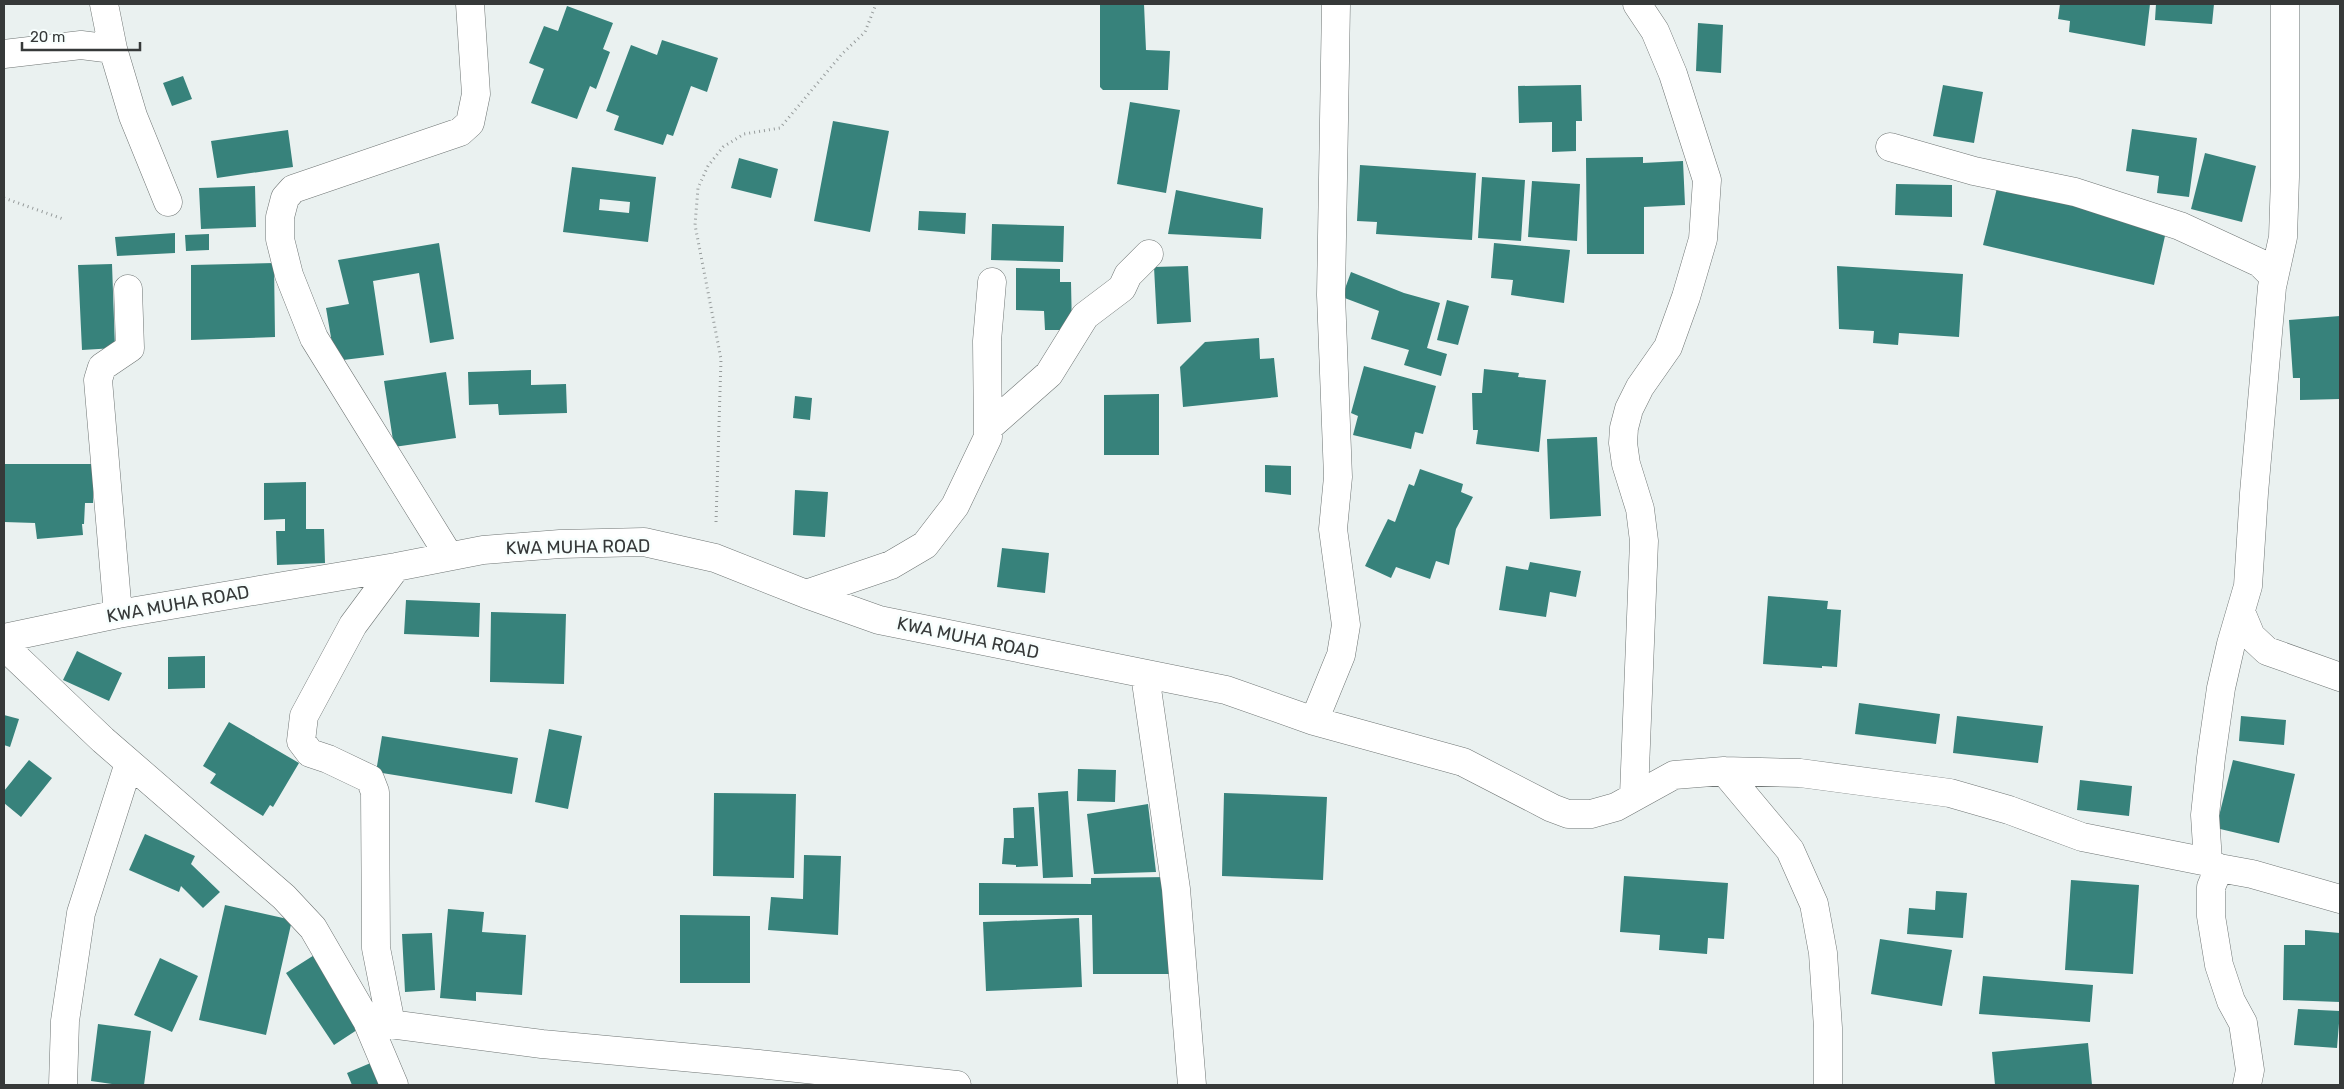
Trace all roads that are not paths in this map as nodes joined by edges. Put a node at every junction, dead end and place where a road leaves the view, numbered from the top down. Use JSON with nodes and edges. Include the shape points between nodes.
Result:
{"nodes":[{"id":1,"x":104,"y":4,"type":"edge"},
{"id":2,"x":470,"y":4,"type":"edge"},
{"id":3,"x":1336,"y":4,"type":"edge"},
{"id":4,"x":1637,"y":4,"type":"edge"},
{"id":5,"x":2285,"y":4,"type":"edge"},
{"id":6,"x":113,"y":49,"type":"junction"},
{"id":7,"x":4,"y":54,"type":"edge"},
{"id":8,"x":1890,"y":147,"type":"dead end"},
{"id":9,"x":168,"y":202,"type":"dead end"},
{"id":10,"x":1149,"y":254,"type":"dead end"},
{"id":11,"x":2274,"y":277,"type":"junction"},
{"id":12,"x":992,"y":282,"type":"dead end"},
{"id":13,"x":128,"y":289,"type":"dead end"},
{"id":14,"x":990,"y":426,"type":"junction"},
{"id":15,"x":449,"y":556,"type":"junction"},
{"id":16,"x":396,"y":567,"type":"junction"},
{"id":17,"x":806,"y":594,"type":"junction"},
{"id":18,"x":2241,"y":612,"type":"junction"},
{"id":19,"x":118,"y":614,"type":"junction"},
{"id":20,"x":4,"y":638,"type":"edge"},
{"id":21,"x":4,"y":646,"type":"edge"},
{"id":22,"x":1144,"y":675,"type":"junction"},
{"id":23,"x":2340,"y":677,"type":"edge"},
{"id":24,"x":1314,"y":721,"type":"junction"},
{"id":25,"x":130,"y":763,"type":"junction"},
{"id":26,"x":1724,"y":771,"type":"junction"},
{"id":27,"x":1634,"y":795,"type":"junction"},
{"id":28,"x":2213,"y":865,"type":"junction"},
{"id":29,"x":2340,"y":899,"type":"edge"},
{"id":30,"x":379,"y":1022,"type":"junction"},
{"id":31,"x":63,"y":1085,"type":"edge"},
{"id":32,"x":394,"y":1085,"type":"edge"},
{"id":33,"x":957,"y":1085,"type":"edge"},
{"id":34,"x":1192,"y":1085,"type":"edge"},
{"id":35,"x":1828,"y":1085,"type":"edge"},
{"id":36,"x":2246,"y":1085,"type":"edge"}],
"edges":[{"from":1,"to":6,"type":"street"},
{"from":2,"to":15,"type":"street","via":[[476,94],[470,123],[460,132],[294,190],[285,198],[280,217],[280,239],[289,275],[314,338]]},
{"from":3,"to":24,"type":"street","via":[[1331,295],[1338,477],[1333,529],[1346,625],[1341,655]]},
{"from":4,"to":27,"type":"street","via":[[1655,31],[1673,74],[1706,180],[1703,240],[1686,297],[1668,347],[1640,387],[1624,428],[1626,464],[1640,509],[1644,541]]},
{"from":5,"to":11,"type":"street","via":[[2283,237]]},
{"from":6,"to":7,"type":"street","via":[[81,45]]},
{"from":6,"to":9,"type":"street","via":[[133,116]]},
{"from":8,"to":11,"type":"street","via":[[1974,171],[2075,192],[2180,226],[2260,263]]},
{"from":10,"to":14,"type":"street","via":[[1128,275],[1122,288],[1085,316],[1049,374]]},
{"from":11,"to":18,"type":"street","via":[[2248,586]]},
{"from":12,"to":14,"type":"street","via":[[987,341]]},
{"from":13,"to":19,"type":"street","via":[[130,348],[102,367],[98,380]]},
{"from":14,"to":17,"type":"street","via":[[988,437],[955,506],[925,545],[891,565]]},
{"from":15,"to":16,"type":"street","name":"KWA MUHA ROAD"},
{"from":15,"to":17,"type":"street","name":"KWA MUHA ROAD","via":[[550,545],[644,542],[715,558]]},
{"from":16,"to":19,"type":"street","name":"KWA MUHA ROAD"},
{"from":16,"to":30,"type":"street","via":[[353,625],[304,716],[301,741],[310,753],[370,779],[375,792]]},
{"from":17,"to":22,"type":"street","name":"KWA MUHA ROAD","via":[[879,620]]},
{"from":18,"to":23,"type":"street","via":[[2251,636],[2267,651]]},
{"from":18,"to":28,"type":"street","via":[[2219,697],[2205,816]]},
{"from":19,"to":20,"type":"street","name":"KWA MUHA ROAD"},
{"from":21,"to":25,"type":"street","via":[[41,684]]},
{"from":22,"to":24,"type":"street","name":"KWA MUHA ROAD","via":[[1226,690]]},
{"from":22,"to":34,"type":"street","via":[[1176,889]]},
{"from":24,"to":27,"type":"street","name":"KWA MUHA ROAD","via":[[1463,762],[1568,814],[1590,814],[1616,807]]},
{"from":25,"to":30,"type":"street","via":[[290,903],[313,928]]},
{"from":25,"to":31,"type":"street","via":[[81,913],[65,1021]]},
{"from":26,"to":27,"type":"street","name":"KWA MUHA ROAD","via":[[1674,775]]},
{"from":26,"to":28,"type":"street","name":"KWA MUHA ROAD","via":[[1800,773],[1950,793],[2009,810],[2082,837]]},
{"from":26,"to":35,"type":"street","via":[[1790,850],[1814,904],[1823,953]]},
{"from":28,"to":29,"type":"street","name":"KWA MUHA ROAD"},
{"from":28,"to":36,"type":"street","via":[[2212,916],[2219,965],[2231,1001],[2243,1023],[2250,1070]]},
{"from":30,"to":32,"type":"street"},
{"from":30,"to":33,"type":"street","via":[[542,1044]]}]}
